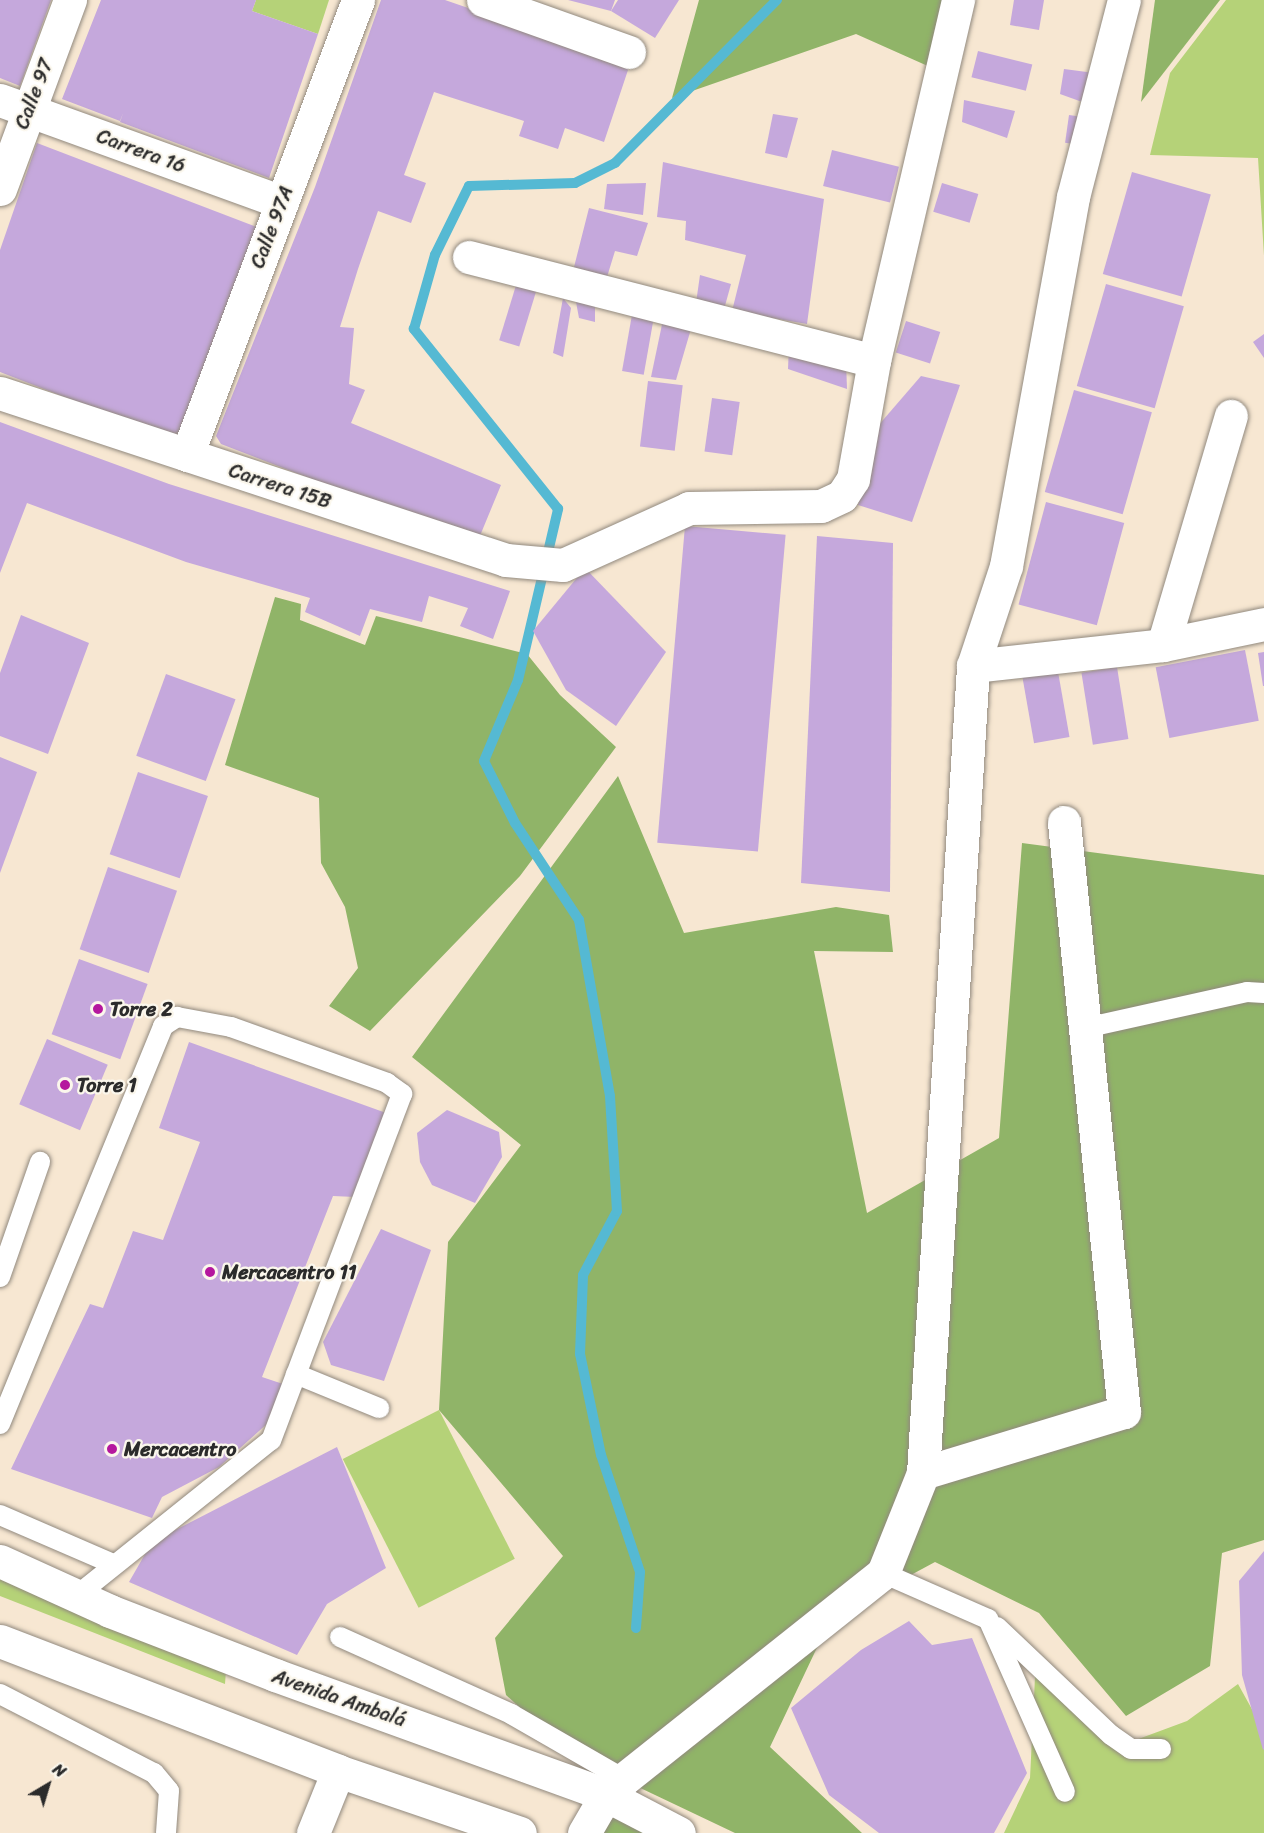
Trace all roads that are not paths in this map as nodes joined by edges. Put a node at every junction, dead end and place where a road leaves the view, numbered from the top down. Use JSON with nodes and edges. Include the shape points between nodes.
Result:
{"nodes":[{"id":1,"x":70,"y":0,"type":"edge"},
{"id":2,"x":358,"y":0,"type":"edge"},
{"id":3,"x":483,"y":0,"type":"edge"},
{"id":4,"x":958,"y":0,"type":"edge"},
{"id":5,"x":1124,"y":0,"type":"edge"},
{"id":6,"x":629,"y":52,"type":"dead end"},
{"id":7,"x":14,"y":105,"type":"edge"},
{"id":8,"x":0,"y":189,"type":"edge"},
{"id":9,"x":282,"y":202,"type":"junction"},
{"id":10,"x":469,"y":257,"type":"dead end"},
{"id":11,"x":874,"y":361,"type":"junction"},
{"id":12,"x":0,"y":393,"type":"edge"},
{"id":13,"x":1231,"y":416,"type":"dead end"},
{"id":14,"x":187,"y":455,"type":"junction"},
{"id":15,"x":1264,"y":624,"type":"edge"},
{"id":16,"x":1163,"y":645,"type":"junction"},
{"id":17,"x":973,"y":666,"type":"junction"},
{"id":18,"x":1064,"y":822,"type":"dead end"},
{"id":19,"x":1264,"y":993,"type":"edge"},
{"id":20,"x":1085,"y":1028,"type":"junction"},
{"id":21,"x":40,"y":1162,"type":"dead end"},
{"id":22,"x":0,"y":1277,"type":"edge"},
{"id":23,"x":296,"y":1374,"type":"junction"},
{"id":24,"x":379,"y":1408,"type":"dead end"},
{"id":25,"x":0,"y":1424,"type":"edge"},
{"id":26,"x":923,"y":1473,"type":"junction"},
{"id":27,"x":0,"y":1515,"type":"edge"},
{"id":28,"x":0,"y":1561,"type":"edge"},
{"id":29,"x":113,"y":1564,"type":"junction"},
{"id":30,"x":883,"y":1573,"type":"junction"},
{"id":31,"x":76,"y":1596,"type":"junction"},
{"id":32,"x":988,"y":1619,"type":"junction"},
{"id":33,"x":340,"y":1637,"type":"dead end"},
{"id":34,"x":0,"y":1641,"type":"edge"},
{"id":35,"x":0,"y":1694,"type":"edge"},
{"id":36,"x":1161,"y":1749,"type":"dead end"},
{"id":37,"x":338,"y":1771,"type":"junction"},
{"id":38,"x":615,"y":1787,"type":"junction"},
{"id":39,"x":1065,"y":1792,"type":"dead end"},
{"id":40,"x":166,"y":1833,"type":"edge"},
{"id":41,"x":313,"y":1833,"type":"edge"},
{"id":42,"x":520,"y":1833,"type":"edge"},
{"id":43,"x":584,"y":1833,"type":"edge"},
{"id":44,"x":679,"y":1833,"type":"edge"}],
"edges":[{"from":1,"to":7,"type":"street","name":"Calle 97"},
{"from":2,"to":9,"type":"street","name":"Calle 97A"},
{"from":3,"to":6,"type":"street"},
{"from":4,"to":11,"type":"street"},
{"from":5,"to":17,"type":"street","via":[[1073,197],[1006,566]]},
{"from":7,"to":8,"type":"street","name":"Calle 97"},
{"from":7,"to":9,"type":"street","name":"Carrera 16"},
{"from":9,"to":14,"type":"street","name":"Calle 97A"},
{"from":10,"to":11,"type":"street"},
{"from":11,"to":14,"type":"street","name":"Carrera 15B","via":[[853,479],[842,496],[821,506],[689,508],[563,565],[506,560]]},
{"from":12,"to":14,"type":"street","name":"Carrera 15B"},
{"from":13,"to":16,"type":"street"},
{"from":15,"to":16,"type":"street"},
{"from":16,"to":17,"type":"street"},
{"from":17,"to":26,"type":"street"},
{"from":18,"to":20,"type":"street"},
{"from":19,"to":20,"type":"lane","via":[[1247,992]]},
{"from":20,"to":26,"type":"street","via":[[1124,1412]]},
{"from":21,"to":22,"type":"lane"},
{"from":23,"to":24,"type":"lane"},
{"from":23,"to":25,"type":"lane","via":[[402,1094],[387,1083],[231,1027],[177,1017],[163,1026]]},
{"from":23,"to":29,"type":"lane","via":[[271,1440]]},
{"from":26,"to":30,"type":"street"},
{"from":27,"to":29,"type":"lane"},
{"from":28,"to":31,"type":"street","name":"Avenida Ambalá"},
{"from":29,"to":31,"type":"lane"},
{"from":30,"to":32,"type":"lane"},
{"from":30,"to":38,"type":"street"},
{"from":31,"to":38,"type":"street","name":"Avenida Ambalá","via":[[275,1675]]},
{"from":32,"to":36,"type":"lane","via":[[1111,1735],[1131,1749]]},
{"from":32,"to":39,"type":"lane"},
{"from":33,"to":38,"type":"lane","via":[[511,1714]]},
{"from":34,"to":37,"type":"street"},
{"from":35,"to":40,"type":"lane","via":[[154,1773],[170,1791]]},
{"from":37,"to":41,"type":"street"},
{"from":37,"to":42,"type":"street"},
{"from":38,"to":43,"type":"street"},
{"from":38,"to":44,"type":"street","name":"Avenida Ambalá"}]}
